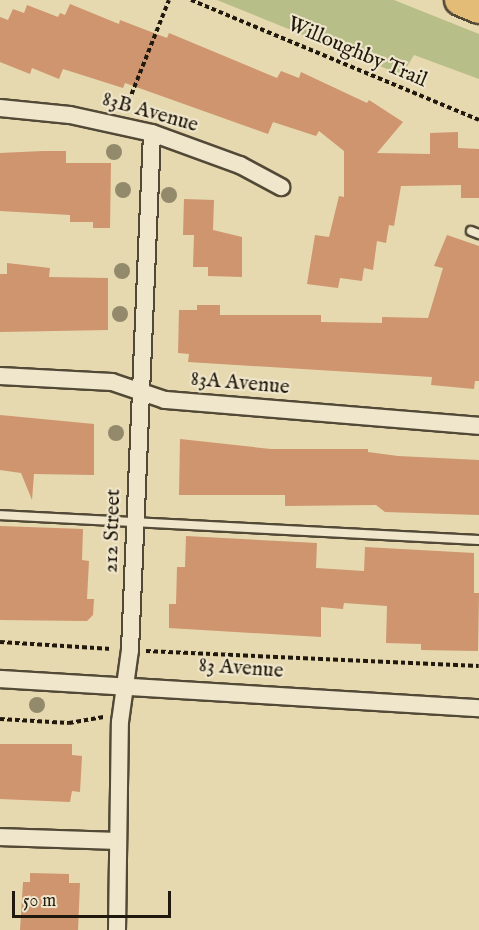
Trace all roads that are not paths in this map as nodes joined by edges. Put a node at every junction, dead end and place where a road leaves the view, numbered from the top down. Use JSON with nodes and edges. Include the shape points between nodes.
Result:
{"nodes":[{"id":1,"x":460,"y":0,"type":"edge"},
{"id":2,"x":479,"y":8,"type":"edge"},
{"id":3,"x":0,"y":108,"type":"edge"},
{"id":4,"x":152,"y":134,"type":"junction"},
{"id":5,"x":281,"y":187,"type":"dead end"},
{"id":6,"x":0,"y":376,"type":"edge"},
{"id":7,"x":139,"y":391,"type":"junction"},
{"id":8,"x":479,"y":426,"type":"edge"},
{"id":9,"x":0,"y":515,"type":"edge"},
{"id":10,"x":136,"y":522,"type":"junction"},
{"id":11,"x":479,"y":540,"type":"edge"},
{"id":12,"x":0,"y":679,"type":"edge"},
{"id":13,"x":124,"y":684,"type":"junction"},
{"id":14,"x":479,"y":708,"type":"edge"},
{"id":15,"x":0,"y":837,"type":"edge"},
{"id":16,"x":118,"y":841,"type":"junction"},
{"id":17,"x":117,"y":930,"type":"edge"}],
"edges":[{"from":1,"to":2,"type":"highway"},
{"from":3,"to":4,"type":"street","name":"83B Avenue"},
{"from":4,"to":5,"type":"street","name":"83B Avenue","via":[[240,165]]},
{"from":4,"to":7,"type":"street","name":"212 Street"},
{"from":6,"to":7,"type":"street","name":"83A Avenue","via":[[92,379]]},
{"from":7,"to":8,"type":"street","name":"83A Avenue","via":[[165,400]]},
{"from":7,"to":10,"type":"street","name":"212 Street"},
{"from":9,"to":10,"type":"lane"},
{"from":10,"to":11,"type":"lane"},
{"from":10,"to":13,"type":"street","name":"212 Street","via":[[130,650]]},
{"from":12,"to":13,"type":"street","name":"83 Avenue"},
{"from":13,"to":14,"type":"street","name":"83 Avenue"},
{"from":13,"to":16,"type":"street","name":"212 Street"},
{"from":15,"to":16,"type":"street"},
{"from":16,"to":17,"type":"street","name":"212 Street"}]}
